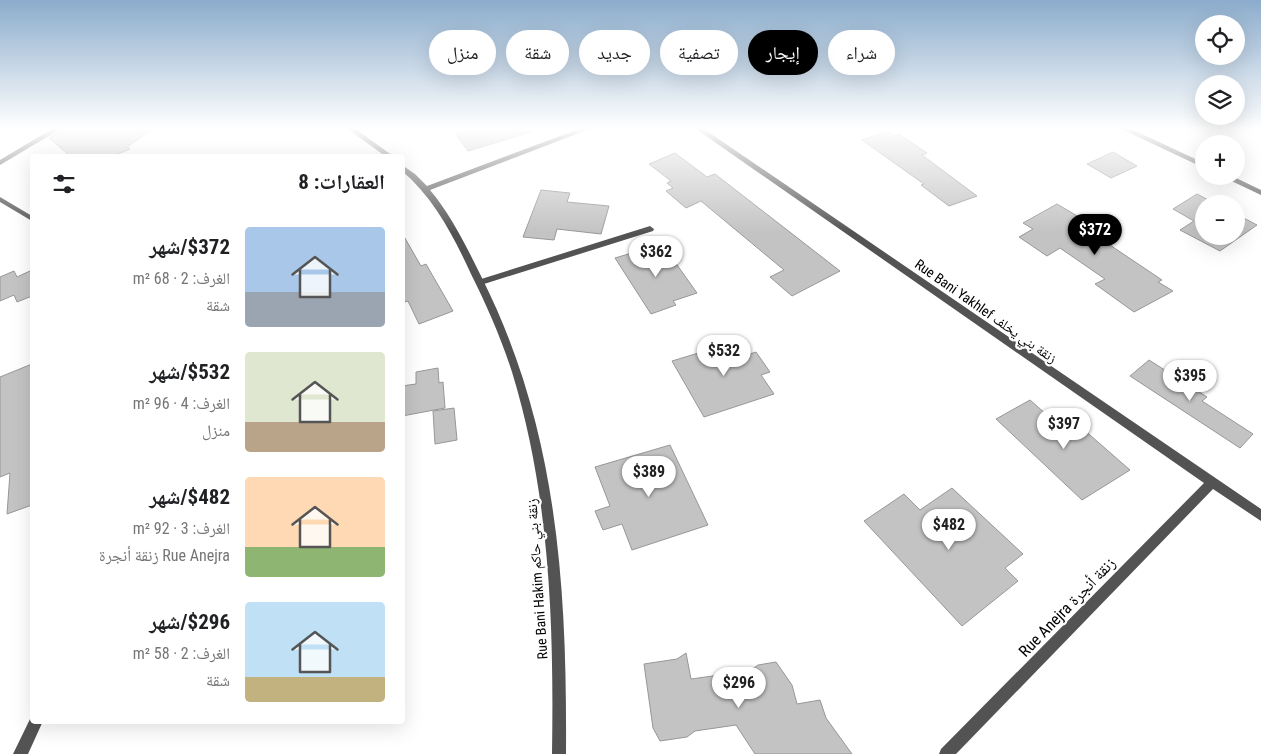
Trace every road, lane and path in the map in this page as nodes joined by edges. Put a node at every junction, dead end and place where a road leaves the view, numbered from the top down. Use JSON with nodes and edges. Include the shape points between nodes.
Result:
{"nodes":[{"id":1,"x":498,"y":162,"type":"edge"},
{"id":2,"x":747,"y":162,"type":"edge"},
{"id":3,"x":405,"y":170,"type":"edge"},
{"id":4,"x":1244,"y":185,"type":"edge"},
{"id":5,"x":426,"y":189,"type":"junction"},
{"id":6,"x":1261,"y":193,"type":"edge"},
{"id":7,"x":0,"y":199,"type":"edge"},
{"id":8,"x":30,"y":218,"type":"edge"},
{"id":9,"x":650,"y":229,"type":"dead end"},
{"id":10,"x":481,"y":282,"type":"junction"},
{"id":11,"x":1211,"y":483,"type":"junction"},
{"id":12,"x":1261,"y":516,"type":"edge"},
{"id":13,"x":35,"y":724,"type":"edge"},
{"id":14,"x":20,"y":754,"type":"edge"},
{"id":15,"x":559,"y":754,"type":"edge"},
{"id":16,"x":946,"y":754,"type":"edge"}],
"edges":[{"from":1,"to":5,"type":"street"},
{"from":2,"to":11,"type":"street","name":"Rue Bani Yakhlef زنقة بني يخلف"},
{"from":3,"to":5,"type":"street","name":"Rue Bani Hakim زنقة بني حاكم"},
{"from":4,"to":6,"type":"street"},
{"from":5,"to":10,"type":"street","name":"Rue Bani Hakim زنقة بني حاكم","via":[[442,211]]},
{"from":7,"to":8,"type":"street"},
{"from":9,"to":10,"type":"street"},
{"from":10,"to":15,"type":"street","name":"Rue Bani Hakim زنقة بني حاكم","via":[[518,374],[533,424],[549,507],[556,586]]},
{"from":11,"to":12,"type":"street","name":"Rue Bani Yakhlef زنقة بني يخلف"},
{"from":11,"to":16,"type":"street","name":"Rue Anejra زنقة أنجرة"},
{"from":13,"to":14,"type":"street"}]}
